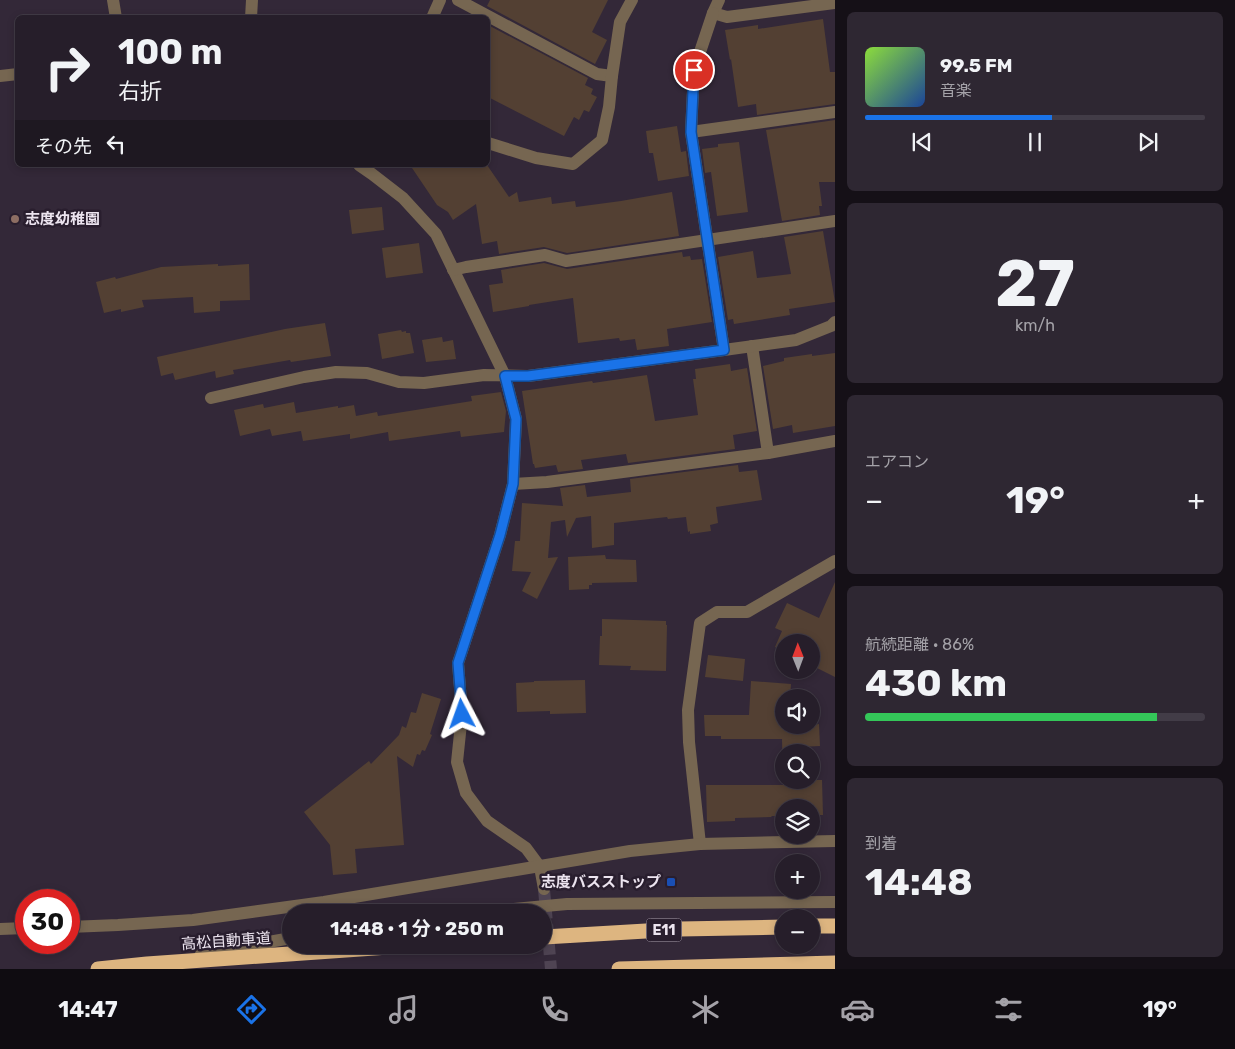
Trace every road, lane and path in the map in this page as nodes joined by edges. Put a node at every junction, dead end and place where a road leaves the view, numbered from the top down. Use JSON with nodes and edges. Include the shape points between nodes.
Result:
{"nodes":[{"id":1,"x":113,"y":0,"type":"edge"},
{"id":2,"x":252,"y":0,"type":"edge"},
{"id":3,"x":440,"y":0,"type":"edge"},
{"id":4,"x":458,"y":0,"type":"edge"},
{"id":5,"x":632,"y":0,"type":"edge"},
{"id":6,"x":718,"y":0,"type":"edge"},
{"id":7,"x":835,"y":4,"type":"edge"},
{"id":8,"x":713,"y":12,"type":"junction"},
{"id":9,"x":116,"y":15,"type":"edge"},
{"id":10,"x":251,"y":15,"type":"edge"},
{"id":11,"x":433,"y":15,"type":"edge"},
{"id":12,"x":486,"y":15,"type":"edge"},
{"id":13,"x":490,"y":17,"type":"edge"},
{"id":14,"x":15,"y":74,"type":"edge"},
{"id":15,"x":0,"y":76,"type":"edge"},
{"id":16,"x":612,"y":76,"type":"junction"},
{"id":17,"x":835,"y":112,"type":"edge"},
{"id":18,"x":691,"y":132,"type":"junction"},
{"id":19,"x":490,"y":144,"type":"edge"},
{"id":20,"x":361,"y":167,"type":"edge"},
{"id":21,"x":835,"y":221,"type":"edge"},
{"id":22,"x":707,"y":240,"type":"junction"},
{"id":23,"x":453,"y":270,"type":"junction"},
{"id":24,"x":835,"y":322,"type":"edge"},
{"id":25,"x":752,"y":346,"type":"junction"},
{"id":26,"x":724,"y":350,"type":"junction"},
{"id":27,"x":505,"y":376,"type":"junction"},
{"id":28,"x":211,"y":398,"type":"dead end"},
{"id":29,"x":835,"y":441,"type":"edge"},
{"id":30,"x":768,"y":453,"type":"junction"},
{"id":31,"x":513,"y":484,"type":"junction"},
{"id":32,"x":835,"y":561,"type":"edge"},
{"id":33,"x":835,"y":842,"type":"edge"},
{"id":34,"x":700,"y":844,"type":"junction"},
{"id":35,"x":540,"y":867,"type":"junction"},
{"id":36,"x":544,"y":889,"type":"tunnel mouth"},
{"id":37,"x":835,"y":902,"type":"edge"},
{"id":38,"x":552,"y":905,"type":"edge"},
{"id":39,"x":820,"y":926,"type":"edge"},
{"id":40,"x":835,"y":926,"type":"edge"},
{"id":41,"x":80,"y":927,"type":"edge"},
{"id":42,"x":775,"y":927,"type":"edge"},
{"id":43,"x":15,"y":928,"type":"edge"},
{"id":44,"x":0,"y":929,"type":"edge"},
{"id":45,"x":552,"y":937,"type":"edge"},
{"id":46,"x":282,"y":940,"type":"edge"},
{"id":47,"x":289,"y":954,"type":"edge"},
{"id":48,"x":835,"y":963,"type":"edge"},
{"id":49,"x":147,"y":964,"type":"junction"},
{"id":50,"x":98,"y":969,"type":"edge"},
{"id":51,"x":619,"y":969,"type":"edge"}],
"edges":[{"from":1,"to":9,"type":"street"},
{"from":2,"to":10,"type":"street"},
{"from":3,"to":11,"type":"street"},
{"from":4,"to":12,"type":"street"},
{"from":5,"to":16,"type":"street","via":[[620,22]]},
{"from":6,"to":8,"type":"street"},
{"from":7,"to":8,"type":"street","via":[[727,17]]},
{"from":8,"to":18,"type":"street","via":[[694,70]]},
{"from":13,"to":16,"type":"street","via":[[597,74]]},
{"from":14,"to":15,"type":"street"},
{"from":16,"to":19,"type":"street","via":[[602,140],[574,164],[536,158]]},
{"from":17,"to":18,"type":"street"},
{"from":18,"to":22,"type":"street"},
{"from":20,"to":23,"type":"street","via":[[403,198],[430,227]]},
{"from":21,"to":22,"type":"street"},
{"from":22,"to":23,"type":"street","via":[[566,261],[545,256]]},
{"from":22,"to":26,"type":"street"},
{"from":23,"to":27,"type":"street"},
{"from":24,"to":25,"type":"street","via":[[796,340]]},
{"from":25,"to":26,"type":"street"},
{"from":25,"to":30,"type":"street"},
{"from":26,"to":27,"type":"street","via":[[528,376]]},
{"from":27,"to":28,"type":"street","via":[[484,375],[424,383],[399,382],[367,373],[336,372]]},
{"from":27,"to":31,"type":"street","via":[[516,419]]},
{"from":29,"to":30,"type":"street"},
{"from":30,"to":31,"type":"street"},
{"from":31,"to":35,"type":"street","via":[[500,535],[458,663],[462,714],[457,762],[466,793],[487,821],[526,848]]},
{"from":32,"to":34,"type":"street","via":[[747,612],[717,612],[700,623],[688,710]]},
{"from":33,"to":34,"type":"street"},
{"from":34,"to":35,"type":"street","via":[[630,851]]},
{"from":35,"to":36,"type":"street"},
{"from":35,"to":41,"type":"street","via":[[193,920]]},
{"from":37,"to":38,"type":"street"},
{"from":39,"to":40,"type":"highway"},
{"from":42,"to":45,"type":"highway","number":"E11"},
{"from":43,"to":44,"type":"street"},
{"from":46,"to":49,"type":"street"},
{"from":47,"to":49,"type":"highway","name":"高松自動車道"},
{"from":48,"to":51,"type":"highway"},
{"from":49,"to":50,"type":"highway","name":"高松自動車道"}]}
